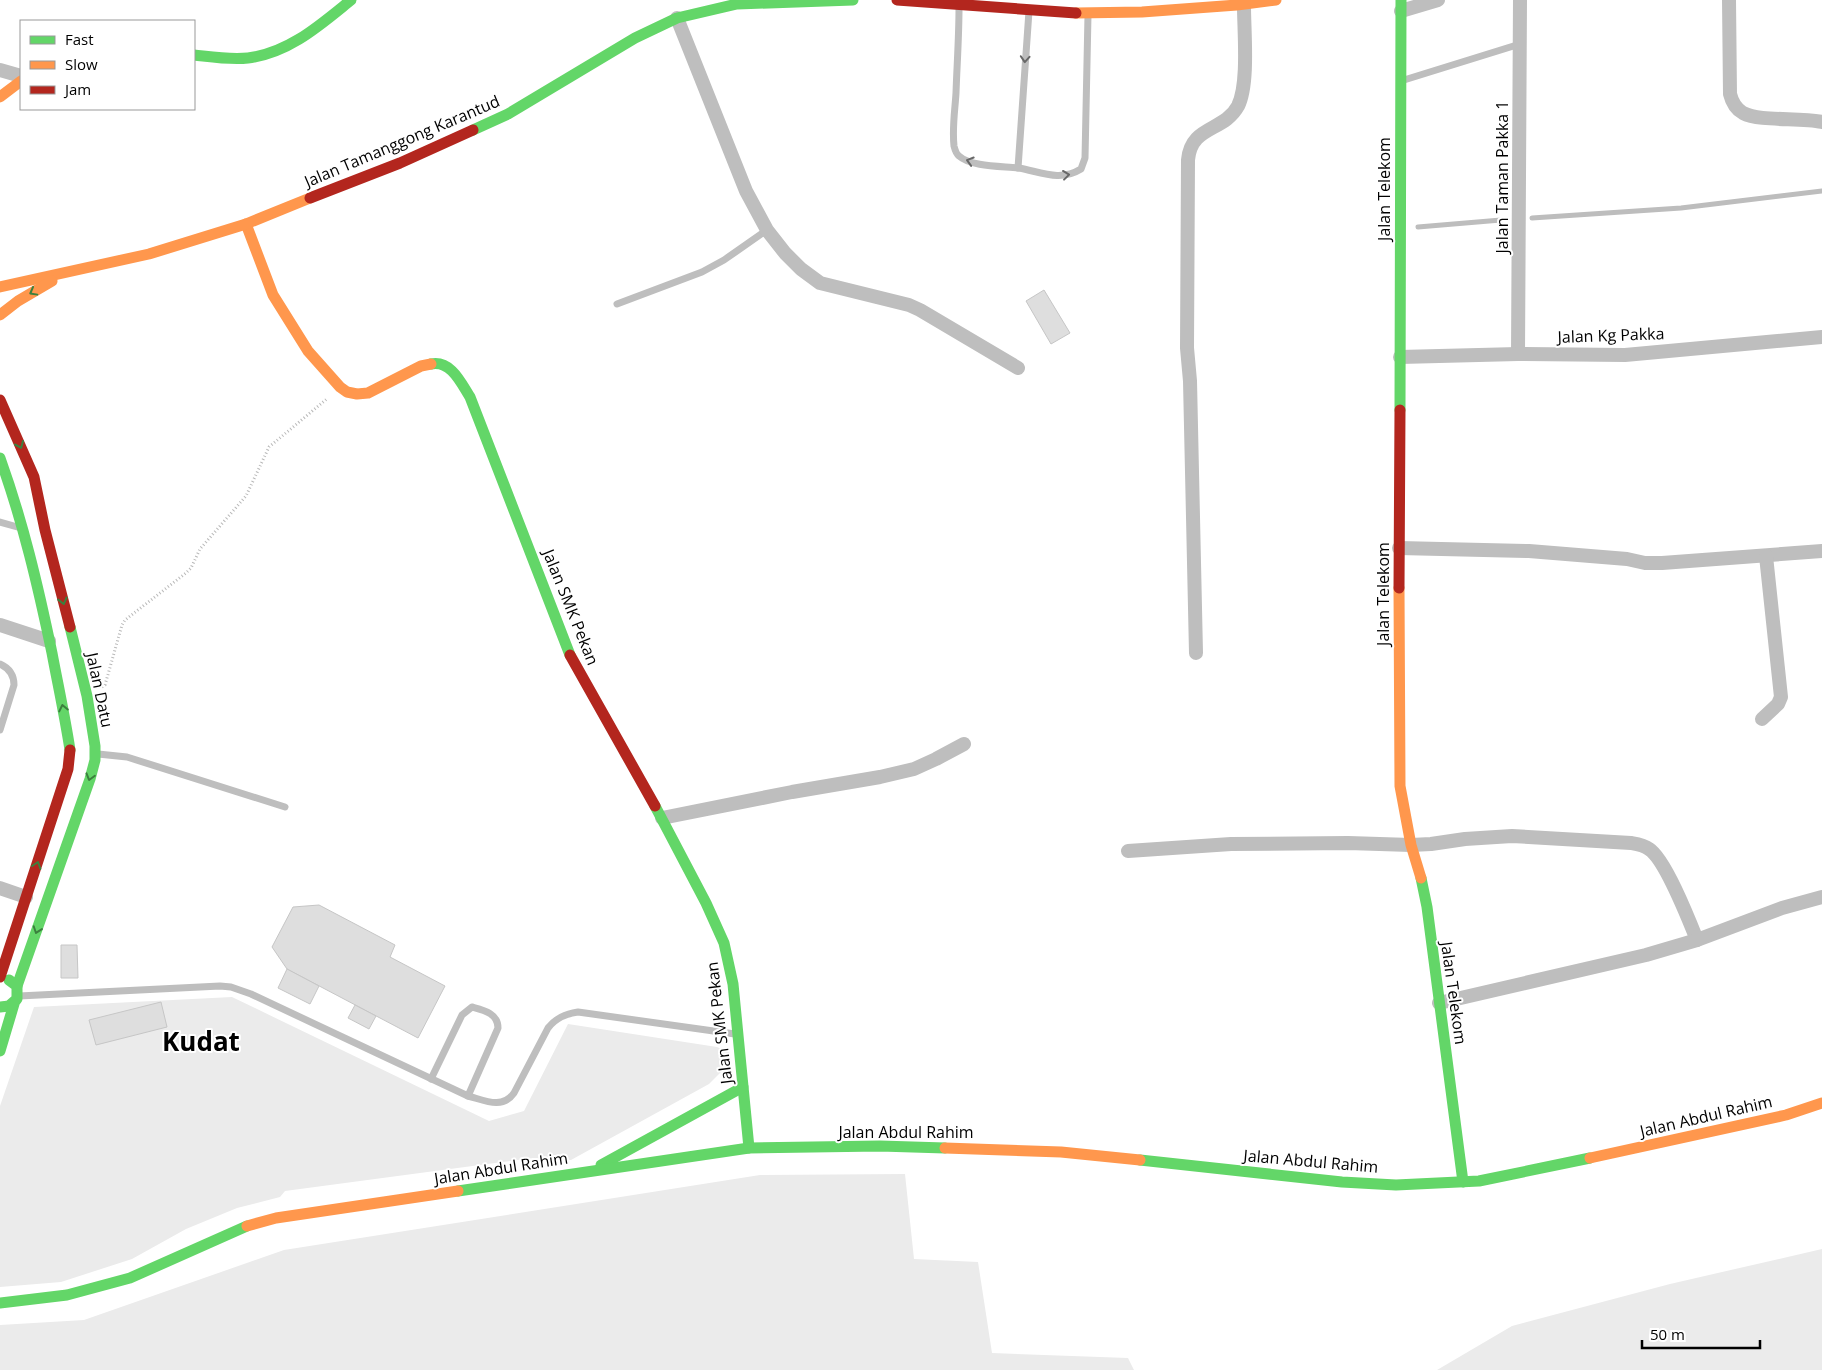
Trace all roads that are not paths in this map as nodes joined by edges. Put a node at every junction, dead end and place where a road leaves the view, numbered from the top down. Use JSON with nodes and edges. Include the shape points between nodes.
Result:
{"nodes":[{"id":1,"x":351,"y":0,"type":"edge"},
{"id":2,"x":853,"y":0,"type":"edge"},
{"id":3,"x":898,"y":0,"type":"edge"},
{"id":4,"x":1176,"y":0,"type":"edge"},
{"id":5,"x":1276,"y":0,"type":"edge"},
{"id":6,"x":1438,"y":0,"type":"edge"},
{"id":7,"x":1520,"y":0,"type":"edge"},
{"id":8,"x":1729,"y":0,"type":"edge"},
{"id":9,"x":801,"y":1,"type":"edge"},
{"id":10,"x":959,"y":3,"type":"junction"},
{"id":11,"x":1249,"y":3,"type":"edge"},
{"id":12,"x":1199,"y":4,"type":"edge"},
{"id":13,"x":1401,"y":6,"type":"edge"},
{"id":14,"x":1029,"y":10,"type":"junction"},
{"id":15,"x":1164,"y":11,"type":"junction"},
{"id":16,"x":1088,"y":14,"type":"junction"},
{"id":17,"x":678,"y":18,"type":"junction"},
{"id":18,"x":1520,"y":44,"type":"junction"},
{"id":19,"x":195,"y":55,"type":"edge"},
{"id":20,"x":0,"y":70,"type":"edge"},
{"id":21,"x":20,"y":76,"type":"edge"},
{"id":22,"x":1400,"y":81,"type":"junction"},
{"id":23,"x":20,"y":82,"type":"edge"},
{"id":24,"x":0,"y":97,"type":"edge"},
{"id":25,"x":1822,"y":122,"type":"edge"},
{"id":26,"x":1018,"y":168,"type":"junction"},
{"id":27,"x":246,"y":224,"type":"junction"},
{"id":28,"x":767,"y":230,"type":"junction"},
{"id":29,"x":68,"y":272,"type":"junction"},
{"id":30,"x":0,"y":287,"type":"edge"},
{"id":31,"x":617,"y":304,"type":"dead end"},
{"id":32,"x":0,"y":315,"type":"edge"},
{"id":33,"x":1822,"y":337,"type":"edge"},
{"id":34,"x":1518,"y":354,"type":"junction"},
{"id":35,"x":1400,"y":357,"type":"junction"},
{"id":36,"x":1018,"y":368,"type":"dead end"},
{"id":37,"x":0,"y":400,"type":"edge"},
{"id":38,"x":0,"y":458,"type":"edge"},
{"id":39,"x":0,"y":522,"type":"edge"},
{"id":40,"x":34,"y":530,"type":"junction"},
{"id":41,"x":1399,"y":548,"type":"junction"},
{"id":42,"x":1822,"y":551,"type":"edge"},
{"id":43,"x":1766,"y":556,"type":"junction"},
{"id":44,"x":52,"y":560,"type":"junction"},
{"id":45,"x":32,"y":564,"type":"junction"},
{"id":46,"x":0,"y":625,"type":"edge"},
{"id":47,"x":48,"y":641,"type":"junction"},
{"id":48,"x":1196,"y":653,"type":"dead end"},
{"id":49,"x":0,"y":664,"type":"edge"},
{"id":50,"x":1762,"y":718,"type":"dead end"},
{"id":51,"x":0,"y":730,"type":"edge"},
{"id":52,"x":964,"y":744,"type":"dead end"},
{"id":53,"x":95,"y":754,"type":"junction"},
{"id":54,"x":285,"y":807,"type":"dead end"},
{"id":55,"x":662,"y":818,"type":"junction"},
{"id":56,"x":1410,"y":845,"type":"junction"},
{"id":57,"x":1128,"y":850,"type":"dead end"},
{"id":58,"x":0,"y":888,"type":"edge"},
{"id":59,"x":26,"y":897,"type":"junction"},
{"id":60,"x":1822,"y":897,"type":"edge"},
{"id":61,"x":1697,"y":940,"type":"junction"},
{"id":62,"x":0,"y":978,"type":"edge"},
{"id":63,"x":17,"y":995,"type":"junction"},
{"id":64,"x":1439,"y":1003,"type":"junction"},
{"id":65,"x":0,"y":1007,"type":"edge"},
{"id":66,"x":738,"y":1034,"type":"junction"},
{"id":67,"x":0,"y":1051,"type":"edge"},
{"id":68,"x":431,"y":1079,"type":"junction"},
{"id":69,"x":743,"y":1087,"type":"junction"},
{"id":70,"x":468,"y":1096,"type":"junction"},
{"id":71,"x":1822,"y":1103,"type":"edge"},
{"id":72,"x":749,"y":1148,"type":"junction"},
{"id":73,"x":590,"y":1171,"type":"junction"},
{"id":74,"x":1463,"y":1182,"type":"junction"},
{"id":75,"x":0,"y":1303,"type":"edge"}],
"edges":[{"from":1,"to":19,"type":"main road","via":[[302,37],[267,54],[232,59]]},
{"from":2,"to":9,"type":"main road","name":"Jalan Tamanggong Karantud"},
{"from":3,"to":10,"type":"main road"},
{"from":4,"to":15,"type":"main road"},
{"from":5,"to":11,"type":"main road"},
{"from":6,"to":13,"type":"street"},
{"from":7,"to":18,"type":"street","name":"Jalan Taman Pakka 1"},
{"from":8,"to":25,"type":"street","via":[[1730,94],[1736,107],[1755,117]]},
{"from":9,"to":17,"type":"main road","name":"Jalan Tamanggong Karantud","via":[[737,4]]},
{"from":10,"to":14,"type":"main road"},
{"from":26,"to":10,"type":"lane","one_way":true,"via":[[964,160],[954,149]]},
{"from":11,"to":12,"type":"main road"},
{"from":11,"to":48,"type":"street","via":[[1244,84],[1239,104],[1234,113],[1194,140],[1188,160],[1187,348]]},
{"from":12,"to":15,"type":"main road"},
{"from":13,"to":22,"type":"main road","name":"Jalan Telekom"},
{"from":14,"to":16,"type":"main road"},
{"from":14,"to":26,"type":"lane","one_way":true},
{"from":15,"to":16,"type":"main road"},
{"from":26,"to":16,"type":"lane","one_way":true,"via":[[1063,177],[1082,169],[1087,130]]},
{"from":17,"to":27,"type":"main road","name":"Jalan Tamanggong Karantud","via":[[635,38],[508,114],[400,163]]},
{"from":17,"to":28,"type":"street","via":[[746,191]]},
{"from":18,"to":22,"type":"lane"},
{"from":18,"to":34,"type":"street","name":"Jalan Taman Pakka 1"},
{"from":20,"to":21,"type":"street"},
{"from":22,"to":35,"type":"main road","name":"Jalan Telekom"},
{"from":23,"to":24,"type":"main road"},
{"from":27,"to":29,"type":"main road","name":"Jalan Tamanggong Karantud","via":[[149,254]]},
{"from":27,"to":55,"type":"main road","name":"Jalan SMK Pekan","via":[[273,295],[308,351],[340,388],[357,394],[368,392],[421,366],[435,363],[455,373],[480,419],[567,649]]},
{"from":28,"to":31,"type":"lane","via":[[702,272]]},
{"from":28,"to":36,"type":"street","via":[[790,258],[820,283],[909,305]]},
{"from":29,"to":30,"type":"main road","name":"Jalan Tamanggong Karantud"},
{"from":29,"to":32,"type":"main road","name":"Jalan Tamanggong Karantud","one_way":true},
{"from":33,"to":34,"type":"street","name":"Jalan Kg Pakka","via":[[1625,355]]},
{"from":34,"to":35,"type":"street","name":"Jalan Kg Pakka"},
{"from":35,"to":41,"type":"main road","name":"Jalan Telekom"},
{"from":37,"to":40,"type":"main road","name":"Jalan Datu","one_way":true,"via":[[34,477]]},
{"from":38,"to":40,"type":"main road","name":"Jalan Datu"},
{"from":39,"to":40,"type":"lane"},
{"from":40,"to":44,"type":"main road","name":"Jalan Datu"},
{"from":40,"to":45,"type":"main road","name":"Jalan Datu"},
{"from":41,"to":43,"type":"street","via":[[1529,551],[1644,563]]},
{"from":41,"to":56,"type":"main road","name":"Jalan Telekom","via":[[1400,786]]},
{"from":42,"to":43,"type":"street"},
{"from":43,"to":50,"type":"street","via":[[1781,697]]},
{"from":44,"to":45,"type":"main road"},
{"from":44,"to":53,"type":"main road","name":"Jalan Datu","one_way":true,"via":[[87,696]]},
{"from":45,"to":47,"type":"main road","name":"Jalan Datu"},
{"from":46,"to":47,"type":"street"},
{"from":59,"to":47,"type":"main road","name":"Jalan Datu","one_way":true,"via":[[68,769],[70,750]]},
{"from":49,"to":51,"type":"lane","via":[[9,669],[14,679]]},
{"from":52,"to":55,"type":"street","via":[[914,769]]},
{"from":53,"to":54,"type":"lane","via":[[127,757]]},
{"from":53,"to":63,"type":"main road","name":"Jalan Datu","one_way":true,"via":[[90,779]]},
{"from":55,"to":66,"type":"main road","name":"Jalan SMK Pekan","via":[[724,943],[733,984]]},
{"from":56,"to":57,"type":"street","via":[[1231,844]]},
{"from":56,"to":61,"type":"street","via":[[1512,836],[1643,846],[1657,856]]},
{"from":56,"to":64,"type":"main road","name":"Jalan Telekom","via":[[1422,880]]},
{"from":58,"to":59,"type":"street"},
{"from":59,"to":62,"type":"main road","name":"Jalan Datu"},
{"from":60,"to":61,"type":"street","via":[[1782,908]]},
{"from":61,"to":64,"type":"street"},
{"from":62,"to":63,"type":"main road","via":[[15,983]]},
{"from":63,"to":65,"type":"main road","via":[[10,1006]]},
{"from":63,"to":67,"type":"main road","name":"Jalan Datu"},
{"from":63,"to":68,"type":"lane","via":[[231,987]]},
{"from":64,"to":74,"type":"main road","name":"Jalan Telekom"},
{"from":66,"to":69,"type":"main road","name":"Jalan SMK Pekan"},
{"from":66,"to":70,"type":"lane","via":[[570,1013],[548,1028],[510,1099],[499,1103]]},
{"from":68,"to":70,"type":"lane"},
{"from":68,"to":70,"type":"lane","via":[[462,1015],[472,1008],[484,1010],[494,1016],[498,1028]]},
{"from":69,"to":72,"type":"main road","name":"Jalan SMK Pekan"},
{"from":69,"to":73,"type":"main road"},
{"from":71,"to":74,"type":"main road","name":"Jalan Abdul Rahim","via":[[1786,1115],[1691,1136]]},
{"from":72,"to":73,"type":"main road","name":"Jalan Abdul Rahim"},
{"from":72,"to":74,"type":"main road","name":"Jalan Abdul Rahim","via":[[880,1146],[1010,1149],[1342,1182],[1396,1185]]},
{"from":73,"to":75,"type":"main road","name":"Jalan Abdul Rahim","via":[[276,1218],[240,1228],[130,1278],[67,1295]]}]}
